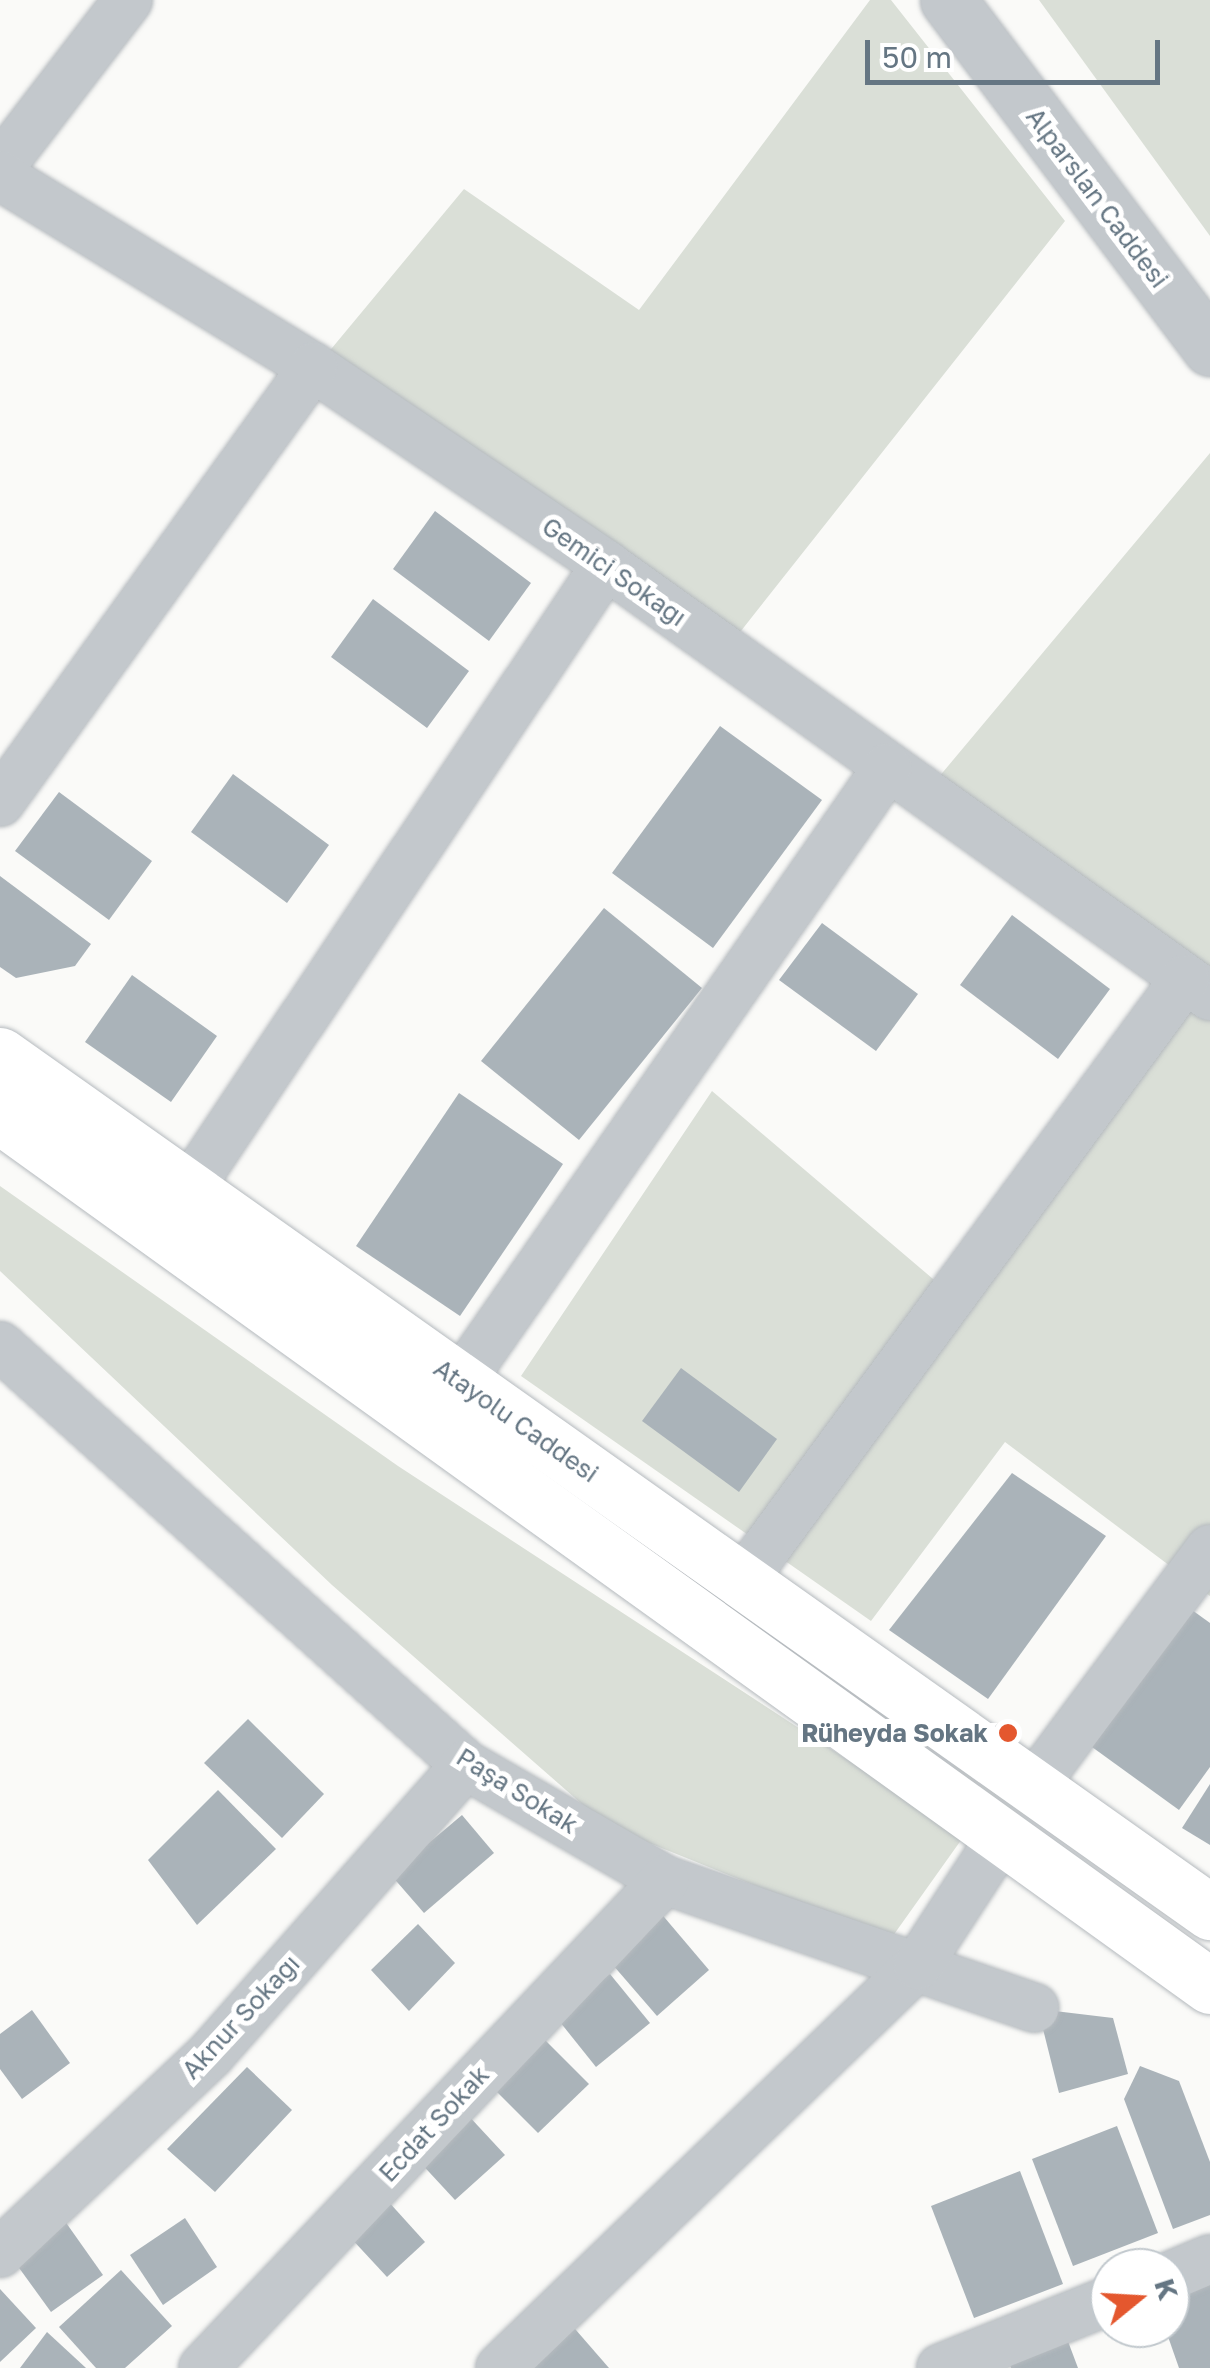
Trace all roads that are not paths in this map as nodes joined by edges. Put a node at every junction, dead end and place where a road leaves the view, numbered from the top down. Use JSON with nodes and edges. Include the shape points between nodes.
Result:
{"nodes":[{"id":1,"x":128,"y":0,"type":"edge"},
{"id":2,"x":948,"y":0,"type":"edge"},
{"id":3,"x":0,"y":166,"type":"edge"},
{"id":4,"x":0,"y":176,"type":"edge"},
{"id":5,"x":1210,"y":348,"type":"edge"},
{"id":6,"x":313,"y":367,"type":"junction"},
{"id":7,"x":606,"y":565,"type":"junction"},
{"id":8,"x":887,"y":768,"type":"junction"},
{"id":9,"x":0,"y":802,"type":"edge"},
{"id":10,"x":1198,"y":988,"type":"edge"},
{"id":11,"x":0,"y":1054,"type":"edge"},
{"id":12,"x":0,"y":1116,"type":"edge"},
{"id":13,"x":188,"y":1190,"type":"junction"},
{"id":14,"x":0,"y":1346,"type":"edge"},
{"id":15,"x":460,"y":1382,"type":"junction"},
{"id":16,"x":1210,"y":1550,"type":"edge"},
{"id":17,"x":742,"y":1581,"type":"junction"},
{"id":18,"x":466,"y":1765,"type":"junction"},
{"id":19,"x":1035,"y":1784,"type":"junction"},
{"id":20,"x":1002,"y":1836,"type":"junction"},
{"id":21,"x":665,"y":1880,"type":"junction"},
{"id":22,"x":1210,"y":1912,"type":"edge"},
{"id":23,"x":918,"y":1964,"type":"junction"},
{"id":24,"x":1210,"y":1986,"type":"edge"},
{"id":25,"x":1034,"y":2008,"type":"dead end"},
{"id":26,"x":0,"y":2253,"type":"edge"},
{"id":27,"x":1090,"y":2308,"type":"edge"},
{"id":28,"x":203,"y":2368,"type":"edge"},
{"id":29,"x":500,"y":2368,"type":"edge"},
{"id":30,"x":941,"y":2368,"type":"edge"}],
"edges":[{"from":1,"to":3,"type":"street"},
{"from":2,"to":5,"type":"street","name":"Alparslan Caddesi"},
{"from":4,"to":6,"type":"street","name":"Gemici Sokağı"},
{"from":6,"to":7,"type":"street","name":"Gemici Sokağı"},
{"from":6,"to":9,"type":"street"},
{"from":7,"to":8,"type":"street","name":"Gemici Sokağı"},
{"from":7,"to":13,"type":"street"},
{"from":8,"to":10,"type":"street","name":"Gemici Sokağı"},
{"from":8,"to":15,"type":"street"},
{"from":10,"to":17,"type":"street"},
{"from":11,"to":13,"type":"main road","name":"Atayolu Caddesi"},
{"from":12,"to":20,"type":"main road","name":"Atayolu Caddesi"},
{"from":13,"to":15,"type":"main road","name":"Atayolu Caddesi"},
{"from":14,"to":18,"type":"street","name":"Paşa Sokak"},
{"from":15,"to":17,"type":"main road","name":"Atayolu Caddesi"},
{"from":16,"to":19,"type":"street"},
{"from":17,"to":19,"type":"main road","name":"Atayolu Caddesi"},
{"from":18,"to":21,"type":"street","name":"Paşa Sokak"},
{"from":18,"to":26,"type":"street","name":"Aknur Sokağı","via":[[210,2055]]},
{"from":19,"to":20,"type":"street"},
{"from":19,"to":22,"type":"main road","name":"Atayolu Caddesi"},
{"from":20,"to":23,"type":"street"},
{"from":20,"to":24,"type":"main road","name":"Atayolu Caddesi"},
{"from":21,"to":23,"type":"street","name":"Paşa Sokak"},
{"from":21,"to":28,"type":"street","name":"Ecdat Sokak"},
{"from":23,"to":25,"type":"street","name":"Paşa Sokak"},
{"from":23,"to":29,"type":"street"},
{"from":27,"to":30,"type":"street"}]}
